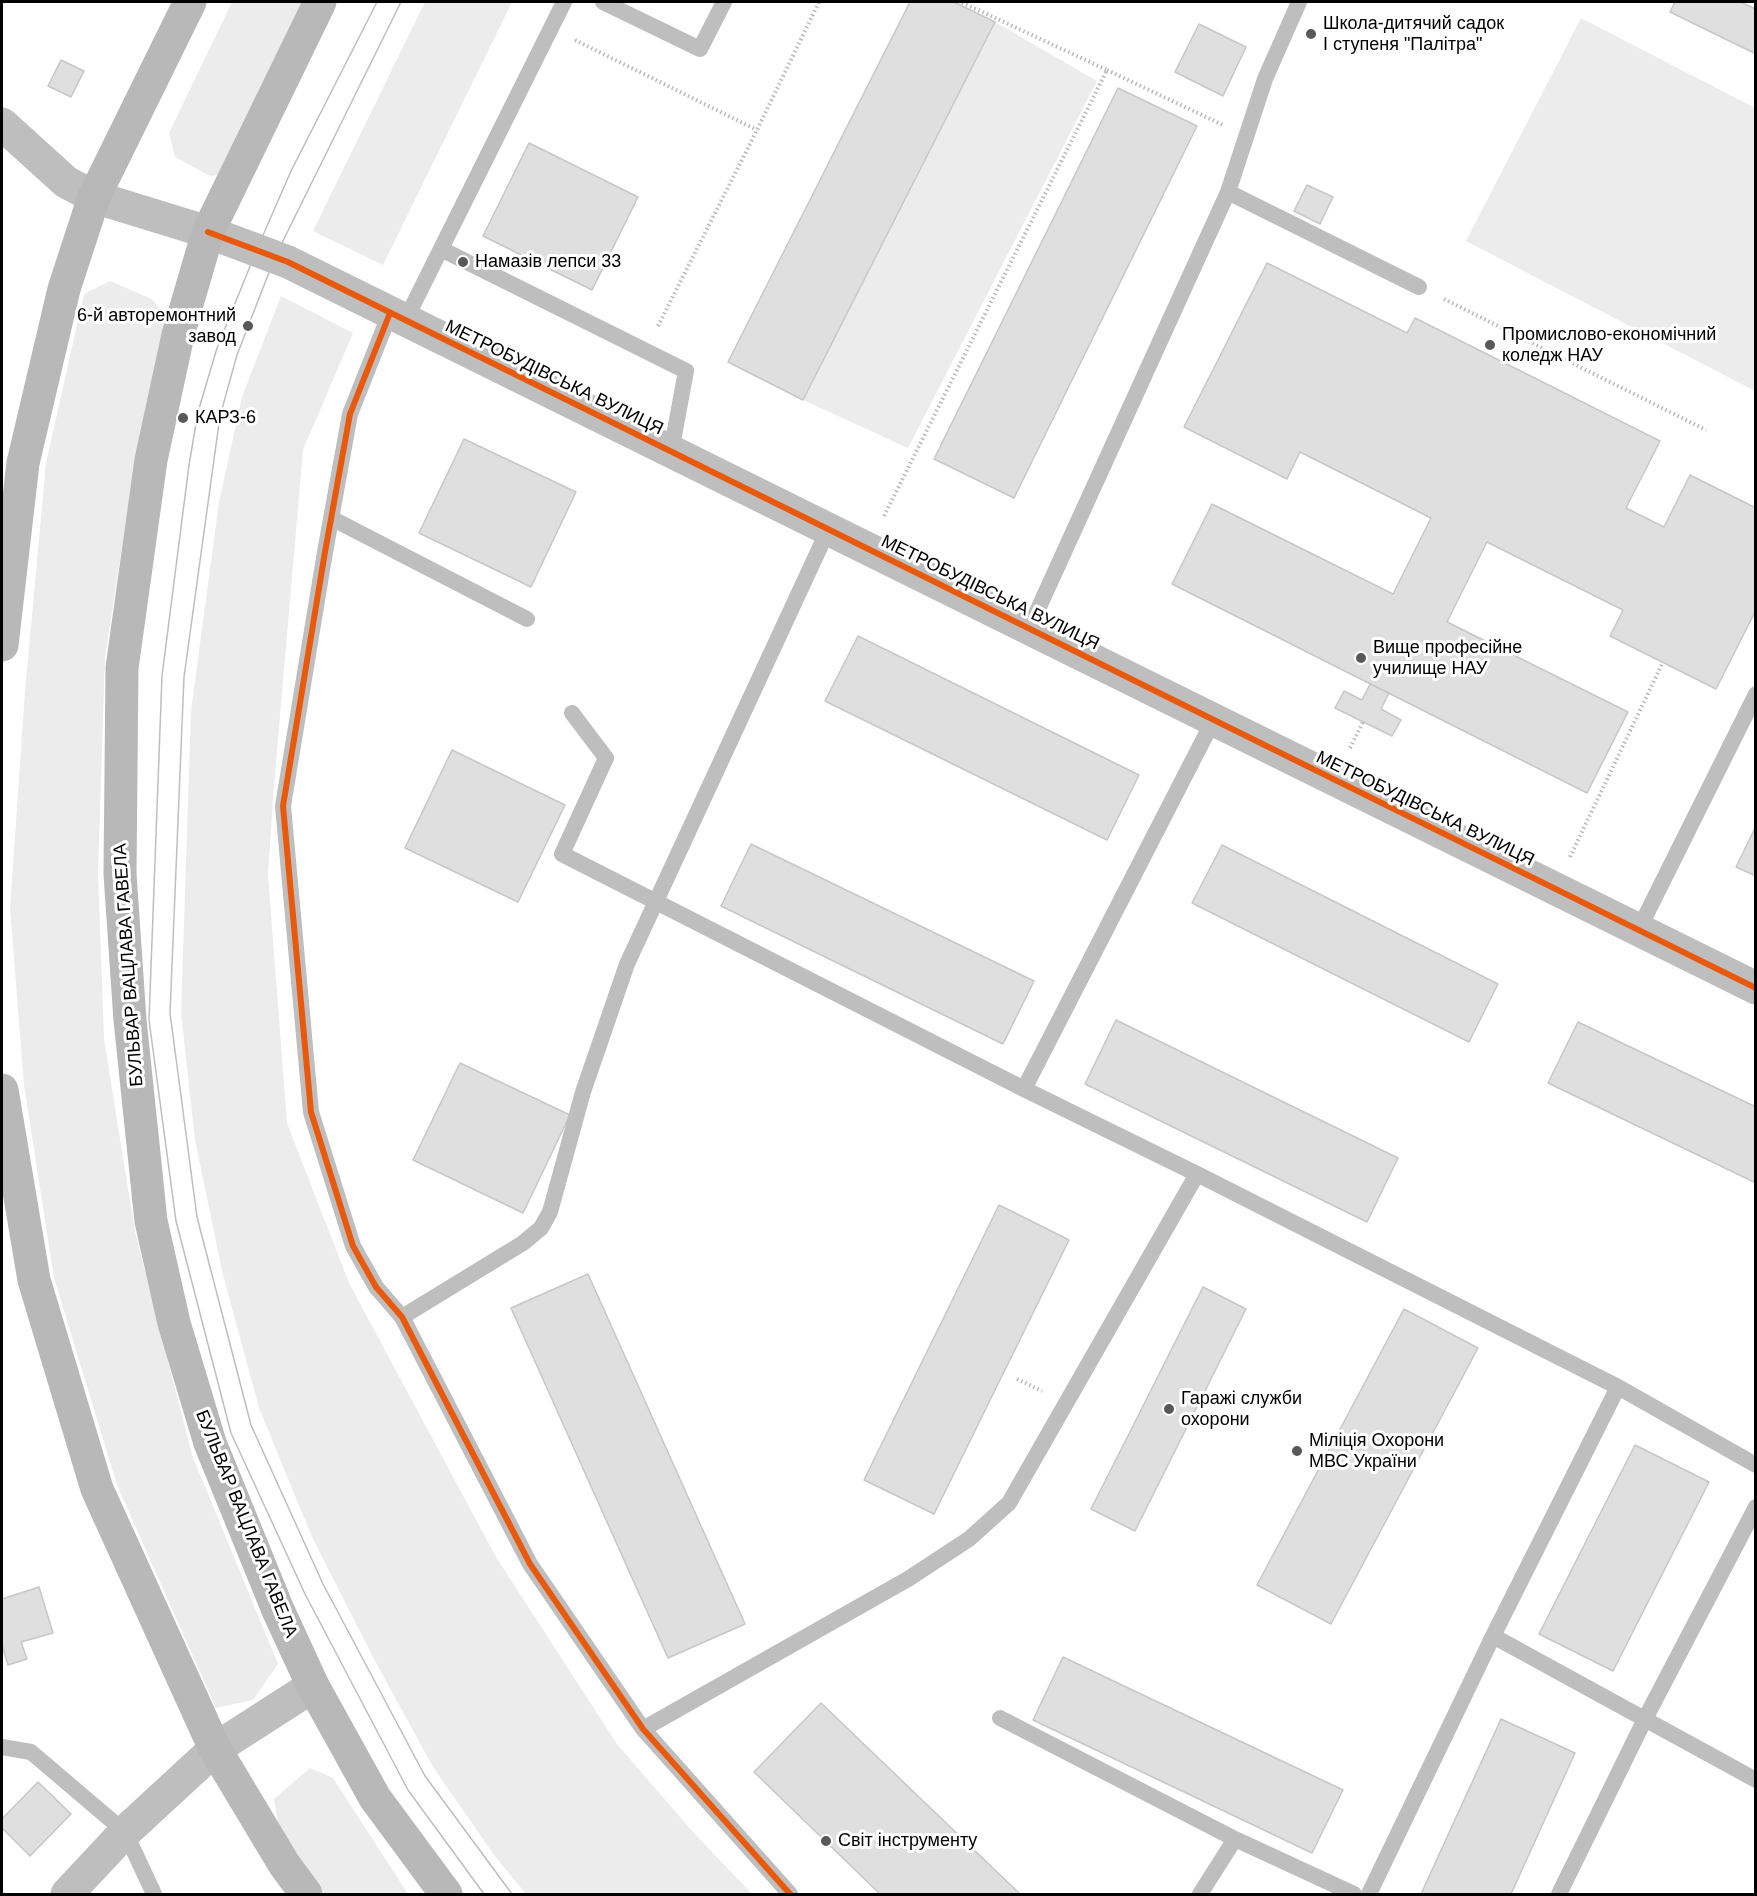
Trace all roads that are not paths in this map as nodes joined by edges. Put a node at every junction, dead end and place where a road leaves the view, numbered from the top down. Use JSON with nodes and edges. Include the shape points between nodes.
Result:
{"nodes":[{"id":1,"x":190,"y":2,"type":"edge"},
{"id":2,"x":320,"y":2,"type":"edge"},
{"id":3,"x":564,"y":2,"type":"edge"},
{"id":4,"x":603,"y":2,"type":"edge"},
{"id":5,"x":724,"y":2,"type":"edge"},
{"id":6,"x":1299,"y":2,"type":"edge"},
{"id":7,"x":2,"y":124,"type":"edge"},
{"id":8,"x":1228,"y":192,"type":"junction"},
{"id":9,"x":94,"y":197,"type":"junction"},
{"id":10,"x":208,"y":231,"type":"junction"},
{"id":11,"x":441,"y":249,"type":"junction"},
{"id":12,"x":1419,"y":287,"type":"road end"},
{"id":13,"x":398,"y":317,"type":"junction"},
{"id":14,"x":671,"y":452,"type":"junction"},
{"id":15,"x":331,"y":518,"type":"junction"},
{"id":16,"x":828,"y":530,"type":"junction"},
{"id":17,"x":527,"y":619,"type":"dead end"},
{"id":18,"x":1029,"y":629,"type":"junction"},
{"id":19,"x":2,"y":645,"type":"edge"},
{"id":20,"x":1755,"y":694,"type":"edge"},
{"id":21,"x":572,"y":713,"type":"dead end"},
{"id":22,"x":1213,"y":721,"type":"junction"},
{"id":23,"x":655,"y":903,"type":"junction"},
{"id":24,"x":1638,"y":931,"type":"junction"},
{"id":25,"x":1755,"y":988,"type":"edge"},
{"id":26,"x":1024,"y":1089,"type":"junction"},
{"id":27,"x":2,"y":1090,"type":"edge"},
{"id":28,"x":1197,"y":1174,"type":"junction"},
{"id":29,"x":402,"y":1317,"type":"junction"},
{"id":30,"x":1618,"y":1387,"type":"junction"},
{"id":31,"x":1755,"y":1465,"type":"edge"},
{"id":32,"x":1755,"y":1507,"type":"edge"},
{"id":33,"x":1493,"y":1636,"type":"junction"},
{"id":34,"x":314,"y":1686,"type":"junction"},
{"id":35,"x":1000,"y":1718,"type":"dead end"},
{"id":36,"x":1645,"y":1719,"type":"junction"},
{"id":37,"x":643,"y":1729,"type":"junction"},
{"id":38,"x":2,"y":1747,"type":"edge"},
{"id":39,"x":215,"y":1749,"type":"junction"},
{"id":40,"x":1755,"y":1780,"type":"edge"},
{"id":41,"x":125,"y":1832,"type":"junction"},
{"id":42,"x":1235,"y":1839,"type":"junction"},
{"id":43,"x":67,"y":1894,"type":"edge"},
{"id":44,"x":154,"y":1894,"type":"edge"},
{"id":45,"x":306,"y":1894,"type":"edge"},
{"id":46,"x":446,"y":1894,"type":"edge"},
{"id":47,"x":790,"y":1894,"type":"edge"},
{"id":48,"x":1200,"y":1894,"type":"edge"},
{"id":49,"x":1354,"y":1894,"type":"edge"},
{"id":50,"x":1369,"y":1894,"type":"edge"},
{"id":51,"x":1559,"y":1894,"type":"edge"}],
"edges":[{"from":1,"to":9,"type":"main road"},
{"from":2,"to":10,"type":"main road","name":"БУЛЬВАР ВАЦЛАВА ГАВЕЛА"},
{"from":3,"to":11,"type":"lane"},
{"from":4,"to":5,"type":"lane","via":[[700,49]]},
{"from":6,"to":8,"type":"lane","via":[[1265,79]]},
{"from":7,"to":9,"type":"street","name":"МЕТРОБУДІВСЬКА ВУЛИЦЯ","via":[[66,182]]},
{"from":8,"to":12,"type":"lane"},
{"from":8,"to":18,"type":"lane"},
{"from":9,"to":10,"type":"street","name":"МЕТРОБУДІВСЬКА ВУЛИЦЯ"},
{"from":9,"to":19,"type":"main road","via":[[64,289],[23,463]]},
{"from":10,"to":13,"type":"street","name":"МЕТРОБУДІВСЬКА ВУЛИЦЯ","via":[[288,262]]},
{"from":10,"to":34,"type":"main road","name":"БУЛЬВАР ВАЦЛАВА ГАВЕЛА","via":[[178,335],[151,460],[122,668],[120,874],[130,1020],[151,1221],[174,1323],[210,1443],[278,1610]]},
{"from":11,"to":13,"type":"lane"},
{"from":11,"to":14,"type":"lane","via":[[686,370]]},
{"from":13,"to":14,"type":"street","name":"МЕТРОБУДІВСЬКА ВУЛИЦЯ"},
{"from":13,"to":15,"type":"lane","via":[[350,414]]},
{"from":14,"to":16,"type":"street","name":"МЕТРОБУДІВСЬКА ВУЛИЦЯ"},
{"from":15,"to":17,"type":"lane"},
{"from":15,"to":29,"type":"lane","via":[[283,806],[311,1112],[353,1246],[376,1287]]},
{"from":16,"to":18,"type":"street","name":"МЕТРОБУДІВСЬКА ВУЛИЦЯ"},
{"from":16,"to":23,"type":"lane"},
{"from":18,"to":22,"type":"street","name":"МЕТРОБУДІВСЬКА ВУЛИЦЯ"},
{"from":20,"to":24,"type":"lane"},
{"from":21,"to":23,"type":"lane","via":[[606,758],[562,854]]},
{"from":22,"to":24,"type":"street","name":"МЕТРОБУДІВСЬКА ВУЛИЦЯ"},
{"from":22,"to":26,"type":"lane"},
{"from":23,"to":26,"type":"lane"},
{"from":23,"to":29,"type":"lane","via":[[627,964],[584,1092],[550,1212],[541,1228],[523,1244]]},
{"from":24,"to":25,"type":"street","name":"МЕТРОБУДІВСЬКА ВУЛИЦЯ"},
{"from":26,"to":28,"type":"lane"},
{"from":27,"to":39,"type":"main road","via":[[34,1280],[97,1489]]},
{"from":28,"to":30,"type":"lane"},
{"from":28,"to":37,"type":"lane","via":[[1009,1503],[969,1539],[908,1579]]},
{"from":29,"to":37,"type":"lane","via":[[530,1564]]},
{"from":30,"to":31,"type":"lane"},
{"from":30,"to":33,"type":"lane"},
{"from":32,"to":36,"type":"lane"},
{"from":33,"to":36,"type":"lane"},
{"from":33,"to":50,"type":"lane"},
{"from":34,"to":39,"type":"street"},
{"from":34,"to":46,"type":"main road","name":"БУЛЬВАР ВАЦЛАВА ГАВЕЛА","via":[[375,1798]]},
{"from":35,"to":42,"type":"lane"},
{"from":36,"to":40,"type":"lane"},
{"from":36,"to":51,"type":"lane"},
{"from":37,"to":47,"type":"lane"},
{"from":38,"to":41,"type":"lane","via":[[31,1752]]},
{"from":39,"to":41,"type":"street"},
{"from":39,"to":45,"type":"main road"},
{"from":41,"to":43,"type":"street"},
{"from":41,"to":44,"type":"lane"},
{"from":42,"to":48,"type":"lane"},
{"from":42,"to":49,"type":"lane"}]}
